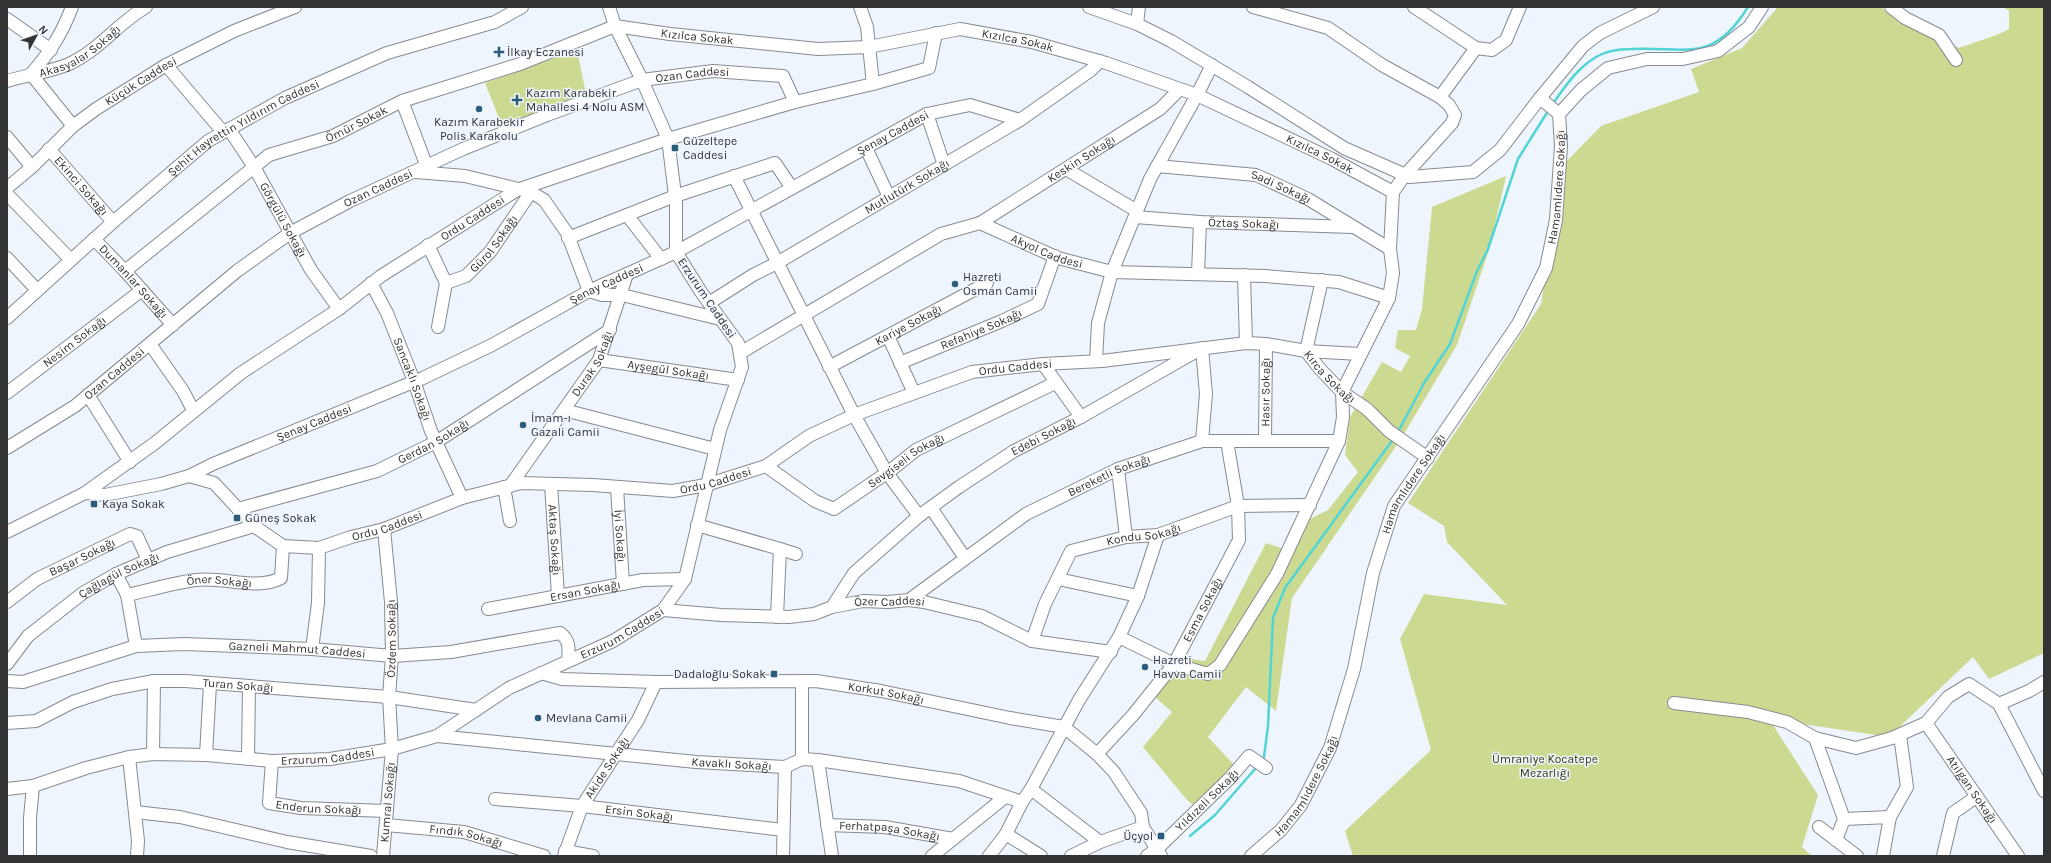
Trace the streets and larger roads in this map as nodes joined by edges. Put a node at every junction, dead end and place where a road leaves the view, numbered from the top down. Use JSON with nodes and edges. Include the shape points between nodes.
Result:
{"nodes":[{"id":1,"x":72,"y":7,"type":"edge"},
{"id":2,"x":79,"y":7,"type":"edge"},
{"id":3,"x":146,"y":7,"type":"edge"},
{"id":4,"x":296,"y":7,"type":"edge"},
{"id":5,"x":522,"y":7,"type":"edge"},
{"id":6,"x":609,"y":7,"type":"edge"},
{"id":7,"x":860,"y":7,"type":"edge"},
{"id":8,"x":1089,"y":7,"type":"edge"},
{"id":9,"x":1140,"y":7,"type":"edge"},
{"id":10,"x":1253,"y":7,"type":"edge"},
{"id":11,"x":1414,"y":7,"type":"edge"},
{"id":12,"x":1520,"y":7,"type":"edge"},
{"id":13,"x":1653,"y":7,"type":"edge"},
{"id":14,"x":1762,"y":7,"type":"edge"},
{"id":15,"x":1890,"y":7,"type":"edge"},
{"id":16,"x":274,"y":11,"type":"edge"},
{"id":17,"x":7,"y":19,"type":"edge"},
{"id":18,"x":66,"y":24,"type":"junction"},
{"id":19,"x":1137,"y":24,"type":"junction"},
{"id":20,"x":615,"y":26,"type":"junction"},
{"id":21,"x":936,"y":34,"type":"junction"},
{"id":22,"x":869,"y":47,"type":"junction"},
{"id":23,"x":1476,"y":48,"type":"junction"},
{"id":24,"x":51,"y":50,"type":"junction"},
{"id":25,"x":1956,"y":60,"type":"dead end"},
{"id":26,"x":1100,"y":61,"type":"junction"},
{"id":27,"x":166,"y":65,"type":"junction"},
{"id":28,"x":1212,"y":65,"type":"junction"},
{"id":29,"x":32,"y":74,"type":"junction"},
{"id":30,"x":642,"y":80,"type":"junction"},
{"id":31,"x":7,"y":81,"type":"edge"},
{"id":32,"x":873,"y":84,"type":"junction"},
{"id":33,"x":1179,"y":90,"type":"junction"},
{"id":34,"x":1197,"y":95,"type":"junction"},
{"id":35,"x":1440,"y":97,"type":"junction"},
{"id":36,"x":402,"y":101,"type":"junction"},
{"id":37,"x":795,"y":102,"type":"junction"},
{"id":38,"x":1550,"y":107,"type":"junction"},
{"id":39,"x":927,"y":114,"type":"junction"},
{"id":40,"x":1020,"y":120,"type":"junction"},
{"id":41,"x":73,"y":126,"type":"junction"},
{"id":42,"x":226,"y":131,"type":"junction"},
{"id":43,"x":7,"y":137,"type":"edge"},
{"id":44,"x":668,"y":139,"type":"junction"},
{"id":45,"x":866,"y":148,"type":"junction"},
{"id":46,"x":49,"y":149,"type":"junction"},
{"id":47,"x":944,"y":165,"type":"junction"},
{"id":48,"x":1157,"y":166,"type":"junction"},
{"id":49,"x":32,"y":167,"type":"junction"},
{"id":50,"x":254,"y":167,"type":"junction"},
{"id":51,"x":427,"y":167,"type":"junction"},
{"id":52,"x":1066,"y":169,"type":"junction"},
{"id":53,"x":413,"y":172,"type":"junction"},
{"id":54,"x":1405,"y":175,"type":"junction"},
{"id":55,"x":734,"y":176,"type":"junction"},
{"id":56,"x":7,"y":188,"type":"edge"},
{"id":57,"x":792,"y":188,"type":"junction"},
{"id":58,"x":517,"y":190,"type":"junction"},
{"id":59,"x":531,"y":192,"type":"junction"},
{"id":60,"x":1393,"y":192,"type":"junction"},
{"id":61,"x":7,"y":194,"type":"edge"},
{"id":62,"x":675,"y":196,"type":"junction"},
{"id":63,"x":889,"y":197,"type":"junction"},
{"id":64,"x":751,"y":211,"type":"junction"},
{"id":65,"x":1136,"y":214,"type":"junction"},
{"id":66,"x":627,"y":215,"type":"junction"},
{"id":67,"x":113,"y":222,"type":"junction"},
{"id":68,"x":1200,"y":222,"type":"junction"},
{"id":69,"x":980,"y":223,"type":"junction"},
{"id":70,"x":1353,"y":227,"type":"junction"},
{"id":71,"x":290,"y":233,"type":"junction"},
{"id":72,"x":568,"y":238,"type":"junction"},
{"id":73,"x":94,"y":239,"type":"junction"},
{"id":74,"x":428,"y":246,"type":"junction"},
{"id":75,"x":1390,"y":249,"type":"junction"},
{"id":76,"x":676,"y":252,"type":"junction"},
{"id":77,"x":1055,"y":256,"type":"junction"},
{"id":78,"x":7,"y":258,"type":"edge"},
{"id":79,"x":661,"y":259,"type":"junction"},
{"id":80,"x":71,"y":260,"type":"junction"},
{"id":81,"x":778,"y":263,"type":"junction"},
{"id":82,"x":125,"y":271,"type":"junction"},
{"id":83,"x":1112,"y":272,"type":"junction"},
{"id":84,"x":627,"y":274,"type":"junction"},
{"id":85,"x":1198,"y":274,"type":"junction"},
{"id":86,"x":1244,"y":275,"type":"junction"},
{"id":87,"x":1322,"y":280,"type":"junction"},
{"id":88,"x":371,"y":283,"type":"junction"},
{"id":89,"x":446,"y":283,"type":"junction"},
{"id":90,"x":987,"y":283,"type":"dead end"},
{"id":91,"x":38,"y":290,"type":"junction"},
{"id":92,"x":142,"y":290,"type":"junction"},
{"id":93,"x":589,"y":291,"type":"junction"},
{"id":94,"x":622,"y":295,"type":"junction"},
{"id":95,"x":1389,"y":298,"type":"junction"},
{"id":96,"x":709,"y":303,"type":"junction"},
{"id":97,"x":340,"y":309,"type":"junction"},
{"id":98,"x":804,"y":316,"type":"junction"},
{"id":99,"x":7,"y":318,"type":"edge"},
{"id":100,"x":720,"y":319,"type":"junction"},
{"id":101,"x":173,"y":325,"type":"junction"},
{"id":102,"x":438,"y":327,"type":"dead end"},
{"id":103,"x":610,"y":330,"type":"junction"},
{"id":104,"x":888,"y":336,"type":"junction"},
{"id":105,"x":1246,"y":342,"type":"junction"},
{"id":106,"x":150,"y":344,"type":"junction"},
{"id":107,"x":1266,"y":344,"type":"junction"},
{"id":108,"x":1202,"y":348,"type":"junction"},
{"id":109,"x":1306,"y":351,"type":"junction"},
{"id":110,"x":740,"y":354,"type":"junction"},
{"id":111,"x":1360,"y":354,"type":"junction"},
{"id":112,"x":599,"y":360,"type":"junction"},
{"id":113,"x":1096,"y":361,"type":"junction"},
{"id":114,"x":900,"y":362,"type":"junction"},
{"id":115,"x":1043,"y":364,"type":"junction"},
{"id":116,"x":829,"y":367,"type":"junction"},
{"id":117,"x":738,"y":380,"type":"junction"},
{"id":118,"x":414,"y":381,"type":"junction"},
{"id":119,"x":1055,"y":383,"type":"junction"},
{"id":120,"x":1342,"y":392,"type":"junction"},
{"id":121,"x":7,"y":393,"type":"edge"},
{"id":122,"x":914,"y":393,"type":"junction"},
{"id":123,"x":88,"y":395,"type":"junction"},
{"id":124,"x":193,"y":410,"type":"junction"},
{"id":125,"x":564,"y":410,"type":"junction"},
{"id":126,"x":854,"y":415,"type":"junction"},
{"id":127,"x":1081,"y":417,"type":"junction"},
{"id":128,"x":1202,"y":441,"type":"junction"},
{"id":129,"x":1227,"y":441,"type":"junction"},
{"id":130,"x":1265,"y":441,"type":"junction"},
{"id":131,"x":1339,"y":441,"type":"junction"},
{"id":132,"x":436,"y":442,"type":"junction"},
{"id":133,"x":7,"y":448,"type":"edge"},
{"id":134,"x":715,"y":449,"type":"junction"},
{"id":135,"x":1428,"y":458,"type":"junction"},
{"id":136,"x":130,"y":462,"type":"junction"},
{"id":137,"x":766,"y":466,"type":"junction"},
{"id":138,"x":1118,"y":468,"type":"junction"},
{"id":139,"x":887,"y":473,"type":"junction"},
{"id":140,"x":189,"y":476,"type":"junction"},
{"id":141,"x":551,"y":484,"type":"junction"},
{"id":142,"x":706,"y":485,"type":"junction"},
{"id":143,"x":507,"y":487,"type":"junction"},
{"id":144,"x":617,"y":487,"type":"junction"},
{"id":145,"x":85,"y":493,"type":"junction"},
{"id":146,"x":462,"y":498,"type":"junction"},
{"id":147,"x":1310,"y":505,"type":"junction"},
{"id":148,"x":1238,"y":506,"type":"junction"},
{"id":149,"x":931,"y":508,"type":"junction"},
{"id":150,"x":238,"y":509,"type":"junction"},
{"id":151,"x":918,"y":516,"type":"junction"},
{"id":152,"x":510,"y":521,"type":"dead end"},
{"id":153,"x":697,"y":525,"type":"junction"},
{"id":154,"x":254,"y":526,"type":"junction"},
{"id":155,"x":384,"y":529,"type":"junction"},
{"id":156,"x":7,"y":532,"type":"edge"},
{"id":157,"x":1158,"y":535,"type":"junction"},
{"id":158,"x":1126,"y":537,"type":"junction"},
{"id":159,"x":283,"y":546,"type":"junction"},
{"id":160,"x":320,"y":548,"type":"junction"},
{"id":161,"x":780,"y":549,"type":"junction"},
{"id":162,"x":796,"y":554,"type":"dead end"},
{"id":163,"x":965,"y":558,"type":"junction"},
{"id":164,"x":148,"y":560,"type":"junction"},
{"id":165,"x":116,"y":574,"type":"junction"},
{"id":166,"x":685,"y":578,"type":"junction"},
{"id":167,"x":1058,"y":579,"type":"junction"},
{"id":168,"x":623,"y":584,"type":"junction"},
{"id":169,"x":127,"y":594,"type":"junction"},
{"id":170,"x":558,"y":596,"type":"junction"},
{"id":171,"x":1138,"y":596,"type":"junction"},
{"id":172,"x":909,"y":600,"type":"junction"},
{"id":173,"x":7,"y":602,"type":"edge"},
{"id":174,"x":832,"y":608,"type":"junction"},
{"id":175,"x":488,"y":609,"type":"dead end"},
{"id":176,"x":663,"y":610,"type":"junction"},
{"id":177,"x":778,"y":617,"type":"junction"},
{"id":178,"x":1119,"y":637,"type":"junction"},
{"id":179,"x":1032,"y":641,"type":"junction"},
{"id":180,"x":136,"y":646,"type":"junction"},
{"id":181,"x":312,"y":649,"type":"junction"},
{"id":182,"x":1111,"y":652,"type":"junction"},
{"id":183,"x":392,"y":656,"type":"junction"},
{"id":184,"x":568,"y":661,"type":"junction"},
{"id":185,"x":7,"y":664,"type":"edge"},
{"id":186,"x":1174,"y":664,"type":"junction"},
{"id":187,"x":541,"y":673,"type":"junction"},
{"id":188,"x":7,"y":681,"type":"edge"},
{"id":189,"x":154,"y":681,"type":"junction"},
{"id":190,"x":802,"y":681,"type":"junction"},
{"id":191,"x":656,"y":682,"type":"junction"},
{"id":192,"x":2044,"y":682,"type":"edge"},
{"id":193,"x":210,"y":684,"type":"junction"},
{"id":194,"x":249,"y":687,"type":"junction"},
{"id":195,"x":389,"y":698,"type":"junction"},
{"id":196,"x":1674,"y":702,"type":"dead end"},
{"id":197,"x":1999,"y":704,"type":"junction"},
{"id":198,"x":476,"y":710,"type":"junction"},
{"id":199,"x":1926,"y":722,"type":"junction"},
{"id":200,"x":7,"y":723,"type":"edge"},
{"id":201,"x":1064,"y":727,"type":"junction"},
{"id":202,"x":1900,"y":735,"type":"junction"},
{"id":203,"x":437,"y":736,"type":"junction"},
{"id":204,"x":1816,"y":738,"type":"junction"},
{"id":205,"x":392,"y":749,"type":"junction"},
{"id":206,"x":154,"y":754,"type":"junction"},
{"id":207,"x":617,"y":754,"type":"junction"},
{"id":208,"x":1097,"y":754,"type":"junction"},
{"id":209,"x":206,"y":755,"type":"junction"},
{"id":210,"x":129,"y":757,"type":"junction"},
{"id":211,"x":248,"y":759,"type":"junction"},
{"id":212,"x":802,"y":759,"type":"junction"},
{"id":213,"x":818,"y":760,"type":"junction"},
{"id":214,"x":272,"y":761,"type":"junction"},
{"id":215,"x":785,"y":767,"type":"junction"},
{"id":216,"x":1266,"y":768,"type":"dead end"},
{"id":217,"x":33,"y":786,"type":"junction"},
{"id":218,"x":7,"y":789,"type":"edge"},
{"id":219,"x":1032,"y":789,"type":"junction"},
{"id":220,"x":2044,"y":791,"type":"edge"},
{"id":221,"x":1976,"y":796,"type":"junction"},
{"id":222,"x":1005,"y":797,"type":"junction"},
{"id":223,"x":495,"y":799,"type":"dead end"},
{"id":224,"x":1022,"y":802,"type":"junction"},
{"id":225,"x":582,"y":806,"type":"junction"},
{"id":226,"x":387,"y":811,"type":"junction"},
{"id":227,"x":135,"y":812,"type":"junction"},
{"id":228,"x":1890,"y":818,"type":"junction"},
{"id":229,"x":1844,"y":819,"type":"junction"},
{"id":230,"x":386,"y":825,"type":"junction"},
{"id":231,"x":827,"y":825,"type":"junction"},
{"id":232,"x":1143,"y":827,"type":"junction"},
{"id":233,"x":1819,"y":827,"type":"dead end"},
{"id":234,"x":783,"y":830,"type":"junction"},
{"id":235,"x":1006,"y":834,"type":"junction"},
{"id":236,"x":953,"y":839,"type":"junction"},
{"id":237,"x":1836,"y":840,"type":"junction"},
{"id":238,"x":1100,"y":842,"type":"junction"},
{"id":239,"x":565,"y":854,"type":"edge"},
{"id":240,"x":1155,"y":854,"type":"edge"},
{"id":241,"x":30,"y":856,"type":"edge"},
{"id":242,"x":137,"y":856,"type":"edge"},
{"id":243,"x":370,"y":856,"type":"edge"},
{"id":244,"x":383,"y":856,"type":"edge"},
{"id":245,"x":544,"y":856,"type":"edge"},
{"id":246,"x":593,"y":856,"type":"edge"},
{"id":247,"x":783,"y":856,"type":"edge"},
{"id":248,"x":832,"y":856,"type":"edge"},
{"id":249,"x":932,"y":856,"type":"edge"},
{"id":250,"x":989,"y":856,"type":"edge"},
{"id":251,"x":1041,"y":856,"type":"edge"},
{"id":252,"x":1071,"y":856,"type":"edge"},
{"id":253,"x":1251,"y":856,"type":"edge"},
{"id":254,"x":1857,"y":856,"type":"edge"},
{"id":255,"x":1883,"y":856,"type":"edge"},
{"id":256,"x":1943,"y":856,"type":"edge"},
{"id":257,"x":2018,"y":856,"type":"edge"}],
"edges":[{"from":1,"to":18,"type":"street"},
{"from":2,"to":18,"type":"street"},
{"from":3,"to":29,"type":"street","name":"Akasyalar Sokağı","via":[[86,54],[69,64]]},
{"from":4,"to":16,"type":"street","name":"Küçük Caddesi"},
{"from":5,"to":42,"type":"street","name":"Şehit Hayrettin Yıldırım Caddesi","via":[[495,22],[387,53],[285,98]]},
{"from":6,"to":20,"type":"street","name":"Erzurum Caddesi"},
{"from":7,"to":22,"type":"street","via":[[867,27]]},
{"from":8,"to":19,"type":"street"},
{"from":9,"to":19,"type":"street"},
{"from":10,"to":35,"type":"street","via":[[1328,28],[1382,65]]},
{"from":11,"to":23,"type":"street"},
{"from":12,"to":23,"type":"street","via":[[1506,40],[1492,50]]},
{"from":13,"to":38,"type":"street","via":[[1600,33],[1583,46]]},
{"from":14,"to":38,"type":"street","via":[[1749,26],[1718,51],[1683,59],[1647,59],[1608,68],[1581,90]]},
{"from":15,"to":25,"type":"street","via":[[1905,18],[1939,35]]},
{"from":16,"to":27,"type":"street","name":"Küçük Caddesi"},
{"from":17,"to":24,"type":"street"},
{"from":18,"to":24,"type":"street"},
{"from":19,"to":28,"type":"street"},
{"from":20,"to":22,"type":"street","name":"Kızılca Sokak","via":[[818,49]]},
{"from":20,"to":30,"type":"street","name":"Erzurum Caddesi"},
{"from":20,"to":36,"type":"street","name":"Ömür Sokak","via":[[520,64]]},
{"from":21,"to":22,"type":"street","name":"Kızılca Sokak"},
{"from":21,"to":26,"type":"street","name":"Kızılca Sokak","via":[[960,29],[1032,42]]},
{"from":21,"to":32,"type":"street","name":"Ordu Caddesi","via":[[929,68]]},
{"from":22,"to":32,"type":"street"},
{"from":23,"to":35,"type":"street"},
{"from":24,"to":29,"type":"street"},
{"from":26,"to":33,"type":"street","name":"Kızılca Sokak"},
{"from":26,"to":40,"type":"street","name":"Mutlutürk Sokağı"},
{"from":27,"to":41,"type":"street","name":"Küçük Caddesi"},
{"from":27,"to":42,"type":"street","name":"Görgülü Sokağı"},
{"from":28,"to":34,"type":"street"},
{"from":28,"to":54,"type":"street","via":[[1344,148]]},
{"from":29,"to":31,"type":"street","name":"Akasyalar Sokağı"},
{"from":29,"to":41,"type":"street"},
{"from":30,"to":37,"type":"street","name":"Ozan Caddesi","via":[[713,71],[783,76]]},
{"from":30,"to":44,"type":"street","name":"Erzurum Caddesi"},
{"from":30,"to":51,"type":"street","name":"Ozan Caddesi","via":[[547,115],[463,149]]},
{"from":32,"to":37,"type":"street","name":"Ordu Caddesi"},
{"from":33,"to":34,"type":"street","name":"Kızılca Sokak"},
{"from":33,"to":52,"type":"street","name":"Keskin Sokağı","via":[[1160,109]]},
{"from":34,"to":48,"type":"street"},
{"from":34,"to":60,"type":"street","name":"Kızılca Sokak","via":[[1332,159]]},
{"from":35,"to":54,"type":"street","via":[[1455,115],[1452,123]]},
{"from":36,"to":50,"type":"street","name":"Ömür Sokak","via":[[333,136],[269,155]]},
{"from":36,"to":51,"type":"street"},
{"from":37,"to":44,"type":"street","name":"Ordu Caddesi"},
{"from":38,"to":54,"type":"street","via":[[1473,172],[1410,177]]},
{"from":38,"to":135,"type":"street","name":"Hamamlıdere Sokağı","via":[[1561,146],[1556,220],[1546,268],[1518,324]]},
{"from":39,"to":40,"type":"street","name":"Şenay Caddesi","via":[[970,106]]},
{"from":39,"to":45,"type":"street","name":"Şenay Caddesi"},
{"from":39,"to":47,"type":"street"},
{"from":40,"to":47,"type":"street","name":"Mutlutürk Sokağı"},
{"from":41,"to":46,"type":"street","name":"Küçük Caddesi"},
{"from":42,"to":50,"type":"street","name":"Görgülü Sokağı"},
{"from":42,"to":67,"type":"street","name":"Şehit Hayrettin Yıldırım Caddesi","via":[[208,141]]},
{"from":43,"to":49,"type":"street"},
{"from":44,"to":58,"type":"street","name":"Ordu Caddesi"},
{"from":44,"to":62,"type":"street","name":"Erzurum Caddesi"},
{"from":45,"to":57,"type":"street","name":"Şenay Caddesi"},
{"from":45,"to":63,"type":"street"},
{"from":46,"to":49,"type":"street","name":"Küçük Caddesi"},
{"from":46,"to":67,"type":"street","name":"Ekinci Sokağı"},
{"from":47,"to":63,"type":"street","name":"Mutlutürk Sokağı"},
{"from":48,"to":65,"type":"street"},
{"from":48,"to":70,"type":"street","name":"Sadi Sokağı","via":[[1256,175],[1308,199]]},
{"from":49,"to":56,"type":"street","name":"Küçük Caddesi"},
{"from":50,"to":71,"type":"street","name":"Görgülü Sokağı"},
{"from":50,"to":82,"type":"street","name":"Ömür Sokak"},
{"from":51,"to":53,"type":"street","name":"Ozan Caddesi"},
{"from":52,"to":65,"type":"street"},
{"from":52,"to":69,"type":"street","name":"Keskin Sokağı"},
{"from":53,"to":58,"type":"street","via":[[465,176]]},
{"from":53,"to":71,"type":"street","name":"Ozan Caddesi","via":[[350,201]]},
{"from":54,"to":60,"type":"street"},
{"from":55,"to":57,"type":"street","via":[[775,163]]},
{"from":55,"to":62,"type":"street"},
{"from":55,"to":64,"type":"street"},
{"from":57,"to":64,"type":"street","name":"Şenay Caddesi"},
{"from":58,"to":59,"type":"street"},
{"from":58,"to":74,"type":"street","name":"Ordu Caddesi"},
{"from":59,"to":72,"type":"street","via":[[544,200]]},
{"from":59,"to":89,"type":"street","name":"Gürol Sokağı","via":[[490,252],[466,276]]},
{"from":60,"to":75,"type":"street"},
{"from":61,"to":80,"type":"street"},
{"from":62,"to":66,"type":"street"},
{"from":62,"to":76,"type":"street","name":"Erzurum Caddesi"},
{"from":63,"to":81,"type":"street","name":"Mutlutürk Sokağı"},
{"from":64,"to":76,"type":"street","name":"Şenay Caddesi"},
{"from":64,"to":81,"type":"street"},
{"from":65,"to":68,"type":"street","name":"Öztaş Sokağı"},
{"from":65,"to":83,"type":"street"},
{"from":66,"to":72,"type":"street"},
{"from":66,"to":79,"type":"street"},
{"from":67,"to":73,"type":"street","name":"Şehit Hayrettin Yıldırım Caddesi"},
{"from":68,"to":70,"type":"street","name":"Öztaş Sokağı"},
{"from":68,"to":85,"type":"street"},
{"from":69,"to":77,"type":"street","name":"Akyol Caddesi"},
{"from":69,"to":98,"type":"street","via":[[941,234]]},
{"from":70,"to":75,"type":"street","name":"Sadi Sokağı"},
{"from":71,"to":97,"type":"street","name":"Görgülü Sokağı","via":[[311,270]]},
{"from":71,"to":101,"type":"street","name":"Ozan Caddesi","via":[[237,271]]},
{"from":72,"to":93,"type":"street"},
{"from":73,"to":80,"type":"street","name":"Şehit Hayrettin Yıldırım Caddesi"},
{"from":73,"to":82,"type":"street","name":"Dumanlar Sokağı"},
{"from":74,"to":88,"type":"street","name":"Ordu Caddesi"},
{"from":74,"to":89,"type":"street"},
{"from":75,"to":95,"type":"street","via":[[1393,273]]},
{"from":76,"to":79,"type":"street","name":"Şenay Caddesi"},
{"from":76,"to":96,"type":"street","name":"Erzurum Caddesi"},
{"from":77,"to":83,"type":"street","name":"Akyol Caddesi"},
{"from":77,"to":114,"type":"street","name":"Refahiye Sokağı","via":[[1038,304]]},
{"from":78,"to":91,"type":"street"},
{"from":79,"to":84,"type":"street","name":"Şenay Caddesi"},
{"from":80,"to":91,"type":"street","name":"Şehit Hayrettin Yıldırım Caddesi"},
{"from":81,"to":96,"type":"street","name":"Mutlutürk Sokağı","via":[[753,274]]},
{"from":81,"to":98,"type":"street"},
{"from":82,"to":92,"type":"street","name":"Dumanlar Sokağı"},
{"from":83,"to":85,"type":"street","name":"Akyol Caddesi"},
{"from":83,"to":113,"type":"street","via":[[1098,323]]},
{"from":84,"to":93,"type":"street","name":"Şenay Caddesi"},
{"from":84,"to":94,"type":"street","name":"Durak Sokağı"},
{"from":85,"to":86,"type":"street","name":"Akyol Caddesi"},
{"from":86,"to":87,"type":"street","name":"Akyol Caddesi"},
{"from":86,"to":105,"type":"street"},
{"from":87,"to":95,"type":"street","name":"Akyol Caddesi","via":[[1339,282]]},
{"from":87,"to":109,"type":"street","name":"Kırca Sokağı"},
{"from":88,"to":97,"type":"street","name":"Ordu Caddesi"},
{"from":88,"to":118,"type":"street","name":"Sancaklı Sokağı","via":[[387,312]]},
{"from":89,"to":102,"type":"street"},
{"from":90,"to":104,"type":"street","name":"Kariye Sokağı"},
{"from":91,"to":99,"type":"street","name":"Şehit Hayrettin Yıldırım Caddesi"},
{"from":92,"to":101,"type":"street","name":"Dumanlar Sokağı"},
{"from":92,"to":121,"type":"street","name":"Nesim Sokağı"},
{"from":93,"to":94,"type":"street","via":[[602,295]]},
{"from":93,"to":118,"type":"street","name":"Şenay Caddesi","via":[[492,345]]},
{"from":94,"to":100,"type":"street"},
{"from":94,"to":103,"type":"street","name":"Durak Sokağı"},
{"from":95,"to":111,"type":"street"},
{"from":96,"to":100,"type":"street","name":"Erzurum Caddesi"},
{"from":97,"to":124,"type":"street","name":"Ordu Caddesi","via":[[241,373]]},
{"from":98,"to":110,"type":"street"},
{"from":98,"to":116,"type":"street"},
{"from":100,"to":110,"type":"street","name":"Erzurum Caddesi","via":[[738,343]]},
{"from":101,"to":106,"type":"street","name":"Ozan Caddesi"},
{"from":103,"to":112,"type":"street","name":"Durak Sokağı"},
{"from":103,"to":132,"type":"street","name":"Gerdan Sokağı"},
{"from":104,"to":114,"type":"street"},
{"from":104,"to":116,"type":"street","name":"Kariye Sokağı"},
{"from":105,"to":107,"type":"street","name":"Ordu Caddesi"},
{"from":105,"to":108,"type":"street","name":"Ordu Caddesi"},
{"from":106,"to":123,"type":"street","name":"Ozan Caddesi"},
{"from":106,"to":124,"type":"street"},
{"from":107,"to":109,"type":"street","name":"Ordu Caddesi"},
{"from":107,"to":130,"type":"street","name":"Hasır Sokağı"},
{"from":108,"to":113,"type":"street","name":"Ordu Caddesi"},
{"from":108,"to":127,"type":"street","name":"Edebi Sokağı"},
{"from":108,"to":128,"type":"street","via":[[1206,394]]},
{"from":109,"to":111,"type":"street","name":"Ordu Caddesi"},
{"from":109,"to":120,"type":"street","name":"Kırca Sokağı"},
{"from":110,"to":117,"type":"street","name":"Erzurum Caddesi","via":[[742,367]]},
{"from":111,"to":120,"type":"street"},
{"from":112,"to":117,"type":"street","name":"Ayşegül Sokağı"},
{"from":112,"to":125,"type":"street","name":"Durak Sokağı"},
{"from":113,"to":115,"type":"street","name":"Ordu Caddesi"},
{"from":114,"to":122,"type":"street"},
{"from":115,"to":119,"type":"street"},
{"from":115,"to":122,"type":"street","name":"Ordu Caddesi","via":[[972,372]]},
{"from":116,"to":126,"type":"street"},
{"from":117,"to":134,"type":"street","name":"Erzurum Caddesi"},
{"from":118,"to":132,"type":"street","name":"Sancaklı Sokağı"},
{"from":118,"to":140,"type":"street","name":"Şenay Caddesi"},
{"from":119,"to":127,"type":"street"},
{"from":119,"to":139,"type":"street","name":"Sevgiseli Sokağı","via":[[916,450]]},
{"from":120,"to":131,"type":"street"},
{"from":120,"to":135,"type":"street","name":"Kırca Sokağı","via":[[1367,409],[1392,433]]},
{"from":122,"to":126,"type":"street","name":"Ordu Caddesi"},
{"from":123,"to":133,"type":"street","name":"Ozan Caddesi","via":[[75,406]]},
{"from":123,"to":136,"type":"street"},
{"from":124,"to":136,"type":"street","name":"Ordu Caddesi"},
{"from":125,"to":134,"type":"street"},
{"from":125,"to":143,"type":"street","name":"Durak Sokağı"},
{"from":126,"to":137,"type":"street","name":"Ordu Caddesi","via":[[809,436]]},
{"from":126,"to":139,"type":"street"},
{"from":127,"to":149,"type":"street","name":"Edebi Sokağı","via":[[1014,451]]},
{"from":128,"to":129,"type":"street","name":"Bereketli Sokağı"},
{"from":128,"to":138,"type":"street","name":"Bereketli Sokağı"},
{"from":129,"to":130,"type":"street","name":"Bereketli Sokağı"},
{"from":129,"to":148,"type":"street","name":"Esma Sokağı"},
{"from":130,"to":131,"type":"street","name":"Bereketli Sokağı"},
{"from":131,"to":147,"type":"street"},
{"from":132,"to":146,"type":"street","name":"Sancaklı Sokağı"},
{"from":132,"to":150,"type":"street","name":"Gerdan Sokağı","via":[[377,471]]},
{"from":134,"to":142,"type":"street","name":"Erzurum Caddesi"},
{"from":135,"to":253,"type":"street","name":"Hamamlıdere Sokağı","via":[[1394,506],[1373,573],[1354,669],[1330,748],[1302,805],[1281,830]]},
{"from":136,"to":145,"type":"street","name":"Ordu Caddesi"},
{"from":137,"to":139,"type":"street","name":"Sevgiseli Sokağı","via":[[815,501],[834,509]]},
{"from":137,"to":142,"type":"street","name":"Ordu Caddesi"},
{"from":138,"to":158,"type":"street"},
{"from":138,"to":163,"type":"street","name":"Bereketli Sokağı","via":[[1026,514]]},
{"from":139,"to":151,"type":"street"},
{"from":140,"to":145,"type":"street","via":[[105,495]]},
{"from":140,"to":150,"type":"street","via":[[214,483]]},
{"from":141,"to":143,"type":"street","name":"Ordu Caddesi","via":[[521,483]]},
{"from":141,"to":144,"type":"street","name":"Ordu Caddesi"},
{"from":141,"to":170,"type":"street","name":"Aktaş Sokağı"},
{"from":142,"to":144,"type":"street","name":"Ordu Caddesi","via":[[672,491]]},
{"from":142,"to":153,"type":"street","name":"Erzurum Caddesi"},
{"from":143,"to":146,"type":"street","name":"Ordu Caddesi"},
{"from":143,"to":152,"type":"street"},
{"from":144,"to":168,"type":"street","name":"İyi Sokağı"},
{"from":145,"to":156,"type":"street","name":"Ordu Caddesi"},
{"from":146,"to":155,"type":"street","name":"Ordu Caddesi"},
{"from":147,"to":148,"type":"street","name":"Kondu Sokağı"},
{"from":147,"to":186,"type":"street","via":[[1277,574],[1220,665],[1208,674]]},
{"from":148,"to":157,"type":"street","name":"Kondu Sokağı"},
{"from":148,"to":186,"type":"street","name":"Esma Sokağı","via":[[1240,540]]},
{"from":149,"to":151,"type":"street","name":"Edebi Sokağı"},
{"from":149,"to":163,"type":"street"},
{"from":150,"to":154,"type":"street"},
{"from":151,"to":174,"type":"street","name":"Edebi Sokağı","via":[[854,574]]},
{"from":153,"to":161,"type":"street"},
{"from":153,"to":166,"type":"street","name":"Erzurum Caddesi"},
{"from":154,"to":159,"type":"street"},
{"from":154,"to":164,"type":"street","name":"Çağlagül Sokağı"},
{"from":155,"to":160,"type":"street","name":"Ordu Caddesi"},
{"from":155,"to":183,"type":"street","name":"Özdem Sokağı","via":[[391,602]]},
{"from":157,"to":158,"type":"street","name":"Kondu Sokağı"},
{"from":157,"to":171,"type":"street"},
{"from":158,"to":167,"type":"street","name":"Kondu Sokağı","via":[[1072,551]]},
{"from":159,"to":160,"type":"street","name":"Ordu Caddesi"},
{"from":159,"to":169,"type":"street","name":"Öner Sokağı","via":[[281,578],[274,582],[242,583],[197,579]]},
{"from":160,"to":181,"type":"street","via":[[318,603]]},
{"from":161,"to":162,"type":"street"},
{"from":161,"to":177,"type":"street"},
{"from":163,"to":172,"type":"street","name":"Bereketli Sokağı"},
{"from":164,"to":165,"type":"street","name":"Çağlagül Sokağı"},
{"from":164,"to":173,"type":"street","name":"Başar Sokağı","via":[[137,536],[130,534],[37,579]]},
{"from":165,"to":169,"type":"street"},
{"from":165,"to":185,"type":"street","name":"Çağlagül Sokağı","via":[[83,593],[28,636]]},
{"from":166,"to":168,"type":"street","name":"Ersan Sokağı","via":[[643,580]]},
{"from":166,"to":176,"type":"street","name":"Erzurum Caddesi"},
{"from":167,"to":171,"type":"street"},
{"from":167,"to":179,"type":"street","name":"Kondu Sokağı","via":[[1045,604]]},
{"from":168,"to":170,"type":"street","name":"Ersan Sokağı"},
{"from":169,"to":180,"type":"street"},
{"from":170,"to":175,"type":"street","name":"Ersan Sokağı"},
{"from":171,"to":178,"type":"street"},
{"from":172,"to":174,"type":"street","name":"Özer Caddesi","via":[[863,601]]},
{"from":172,"to":179,"type":"street","name":"Özer Caddesi","via":[[982,616]]},
{"from":174,"to":177,"type":"street","name":"Özer Caddesi","via":[[814,614]]},
{"from":176,"to":177,"type":"street","name":"Özer Caddesi"},
{"from":176,"to":184,"type":"street","name":"Erzurum Caddesi","via":[[613,641]]},
{"from":178,"to":182,"type":"street"},
{"from":178,"to":186,"type":"street"},
{"from":179,"to":182,"type":"street","name":"Özer Caddesi"},
{"from":180,"to":181,"type":"street","name":"Gazneli Mahmut Caddesi","via":[[184,644]]},
{"from":180,"to":188,"type":"street","name":"Gazneli Mahmut Caddesi","via":[[24,682]]},
{"from":181,"to":183,"type":"street","name":"Gazneli Mahmut Caddesi"},
{"from":182,"to":201,"type":"street","via":[[1078,700]]},
{"from":183,"to":184,"type":"street","name":"Gazneli Mahmut Caddesi","via":[[451,652],[560,633],[566,637],[569,644]]},
{"from":183,"to":195,"type":"street","name":"Özdem Sokağı"},
{"from":184,"to":187,"type":"street","name":"Erzurum Caddesi"},
{"from":186,"to":208,"type":"street","name":"Esma Sokağı","via":[[1133,715]]},
{"from":187,"to":191,"type":"street","name":"Korkut Sokağı","via":[[562,679]]},
{"from":187,"to":198,"type":"street","name":"Erzurum Caddesi","via":[[509,688]]},
{"from":189,"to":193,"type":"street","name":"Turan Sokağı"},
{"from":189,"to":200,"type":"street","name":"Turan Sokağı","via":[[112,689],[73,702],[36,720]]},
{"from":189,"to":206,"type":"street"},
{"from":190,"to":191,"type":"street","name":"Korkut Sokağı"},
{"from":190,"to":201,"type":"street","name":"Korkut Sokağı","via":[[881,691]]},
{"from":190,"to":212,"type":"street"},
{"from":191,"to":207,"type":"street","name":"Akide Sokağı","via":[[638,720]]},
{"from":192,"to":197,"type":"street"},
{"from":193,"to":194,"type":"street","name":"Turan Sokağı"},
{"from":193,"to":209,"type":"street"},
{"from":194,"to":195,"type":"street","name":"Turan Sokağı"},
{"from":194,"to":211,"type":"street"},
{"from":195,"to":198,"type":"street","name":"Turan Sokağı"},
{"from":195,"to":205,"type":"street","name":"Özdem Sokağı"},
{"from":196,"to":204,"type":"street","via":[[1748,712],[1787,722]]},
{"from":197,"to":199,"type":"street","via":[[1969,684],[1948,697]]},
{"from":197,"to":220,"type":"street"},
{"from":198,"to":203,"type":"street","name":"Erzurum Caddesi"},
{"from":199,"to":202,"type":"street"},
{"from":199,"to":221,"type":"street","name":"Atılgan Sokağı"},
{"from":201,"to":208,"type":"street","name":"Korkut Sokağı"},
{"from":201,"to":219,"type":"street"},
{"from":202,"to":204,"type":"street","via":[[1856,748]]},
{"from":202,"to":228,"type":"street","via":[[1907,787]]},
{"from":203,"to":205,"type":"street","name":"Erzurum Caddesi"},
{"from":203,"to":207,"type":"street","name":"Kavaklı Sokağı"},
{"from":204,"to":229,"type":"street"},
{"from":205,"to":214,"type":"street","name":"Erzurum Caddesi","via":[[330,759]]},
{"from":205,"to":226,"type":"street","name":"Kumral Sokağı"},
{"from":206,"to":209,"type":"street","name":"Erzurum Caddesi"},
{"from":206,"to":210,"type":"street","name":"Erzurum Caddesi"},
{"from":207,"to":215,"type":"street","name":"Kavaklı Sokağı"},
{"from":207,"to":225,"type":"street","name":"Akide Sokağı"},
{"from":208,"to":232,"type":"street","name":"Korkut Sokağı","via":[[1114,772],[1141,813]]},
{"from":209,"to":211,"type":"street","name":"Erzurum Caddesi"},
{"from":210,"to":217,"type":"street","name":"Erzurum Caddesi"},
{"from":210,"to":227,"type":"street"},
{"from":211,"to":214,"type":"street","name":"Erzurum Caddesi"},
{"from":212,"to":213,"type":"street","name":"Kavaklı Sokağı"},
{"from":212,"to":215,"type":"street","name":"Kavaklı Sokağı"},
{"from":213,"to":222,"type":"street","name":"Kavaklı Sokağı","via":[[959,781]]},
{"from":213,"to":231,"type":"street"},
{"from":214,"to":226,"type":"street","name":"Enderun Sokağı","via":[[270,803],[301,808]]},
{"from":215,"to":234,"type":"street"},
{"from":216,"to":240,"type":"street","name":"Yıldızeli Sokağı","via":[[1249,756]]},
{"from":217,"to":218,"type":"street","name":"Erzurum Caddesi"},
{"from":217,"to":241,"type":"street"},
{"from":219,"to":224,"type":"street"},
{"from":219,"to":238,"type":"street"},
{"from":221,"to":256,"type":"street","via":[[1953,813]]},
{"from":221,"to":257,"type":"street","name":"Atılgan Sokağı"},
{"from":222,"to":224,"type":"street","name":"Kavaklı Sokağı"},
{"from":222,"to":236,"type":"street"},
{"from":223,"to":225,"type":"street","name":"Ersin Sokağı"},
{"from":224,"to":235,"type":"street"},
{"from":225,"to":234,"type":"street","name":"Ersin Sokağı"},
{"from":225,"to":239,"type":"street","name":"Akide Sokağı"},
{"from":226,"to":230,"type":"street","name":"Kumral Sokağı"},
{"from":227,"to":242,"type":"street"},
{"from":227,"to":243,"type":"street","via":[[180,817],[288,842]]},
{"from":228,"to":229,"type":"street"},
{"from":228,"to":255,"type":"street"},
{"from":229,"to":237,"type":"street"},
{"from":230,"to":244,"type":"street","name":"Kumral Sokağı"},
{"from":230,"to":245,"type":"street","name":"Fındık Sokağı","via":[[464,832]]},
{"from":231,"to":236,"type":"street","name":"Ferhatpaşa Sokağı","via":[[886,827]]},
{"from":231,"to":248,"type":"street"},
{"from":232,"to":238,"type":"street"},
{"from":232,"to":240,"type":"street","name":"Korkut Sokağı"},
{"from":233,"to":237,"type":"street"},
{"from":234,"to":247,"type":"street"},
{"from":235,"to":250,"type":"street"},
{"from":235,"to":251,"type":"street"},
{"from":236,"to":249,"type":"street"},
{"from":237,"to":254,"type":"street"},
{"from":238,"to":252,"type":"street"},
{"from":239,"to":246,"type":"street"}]}
